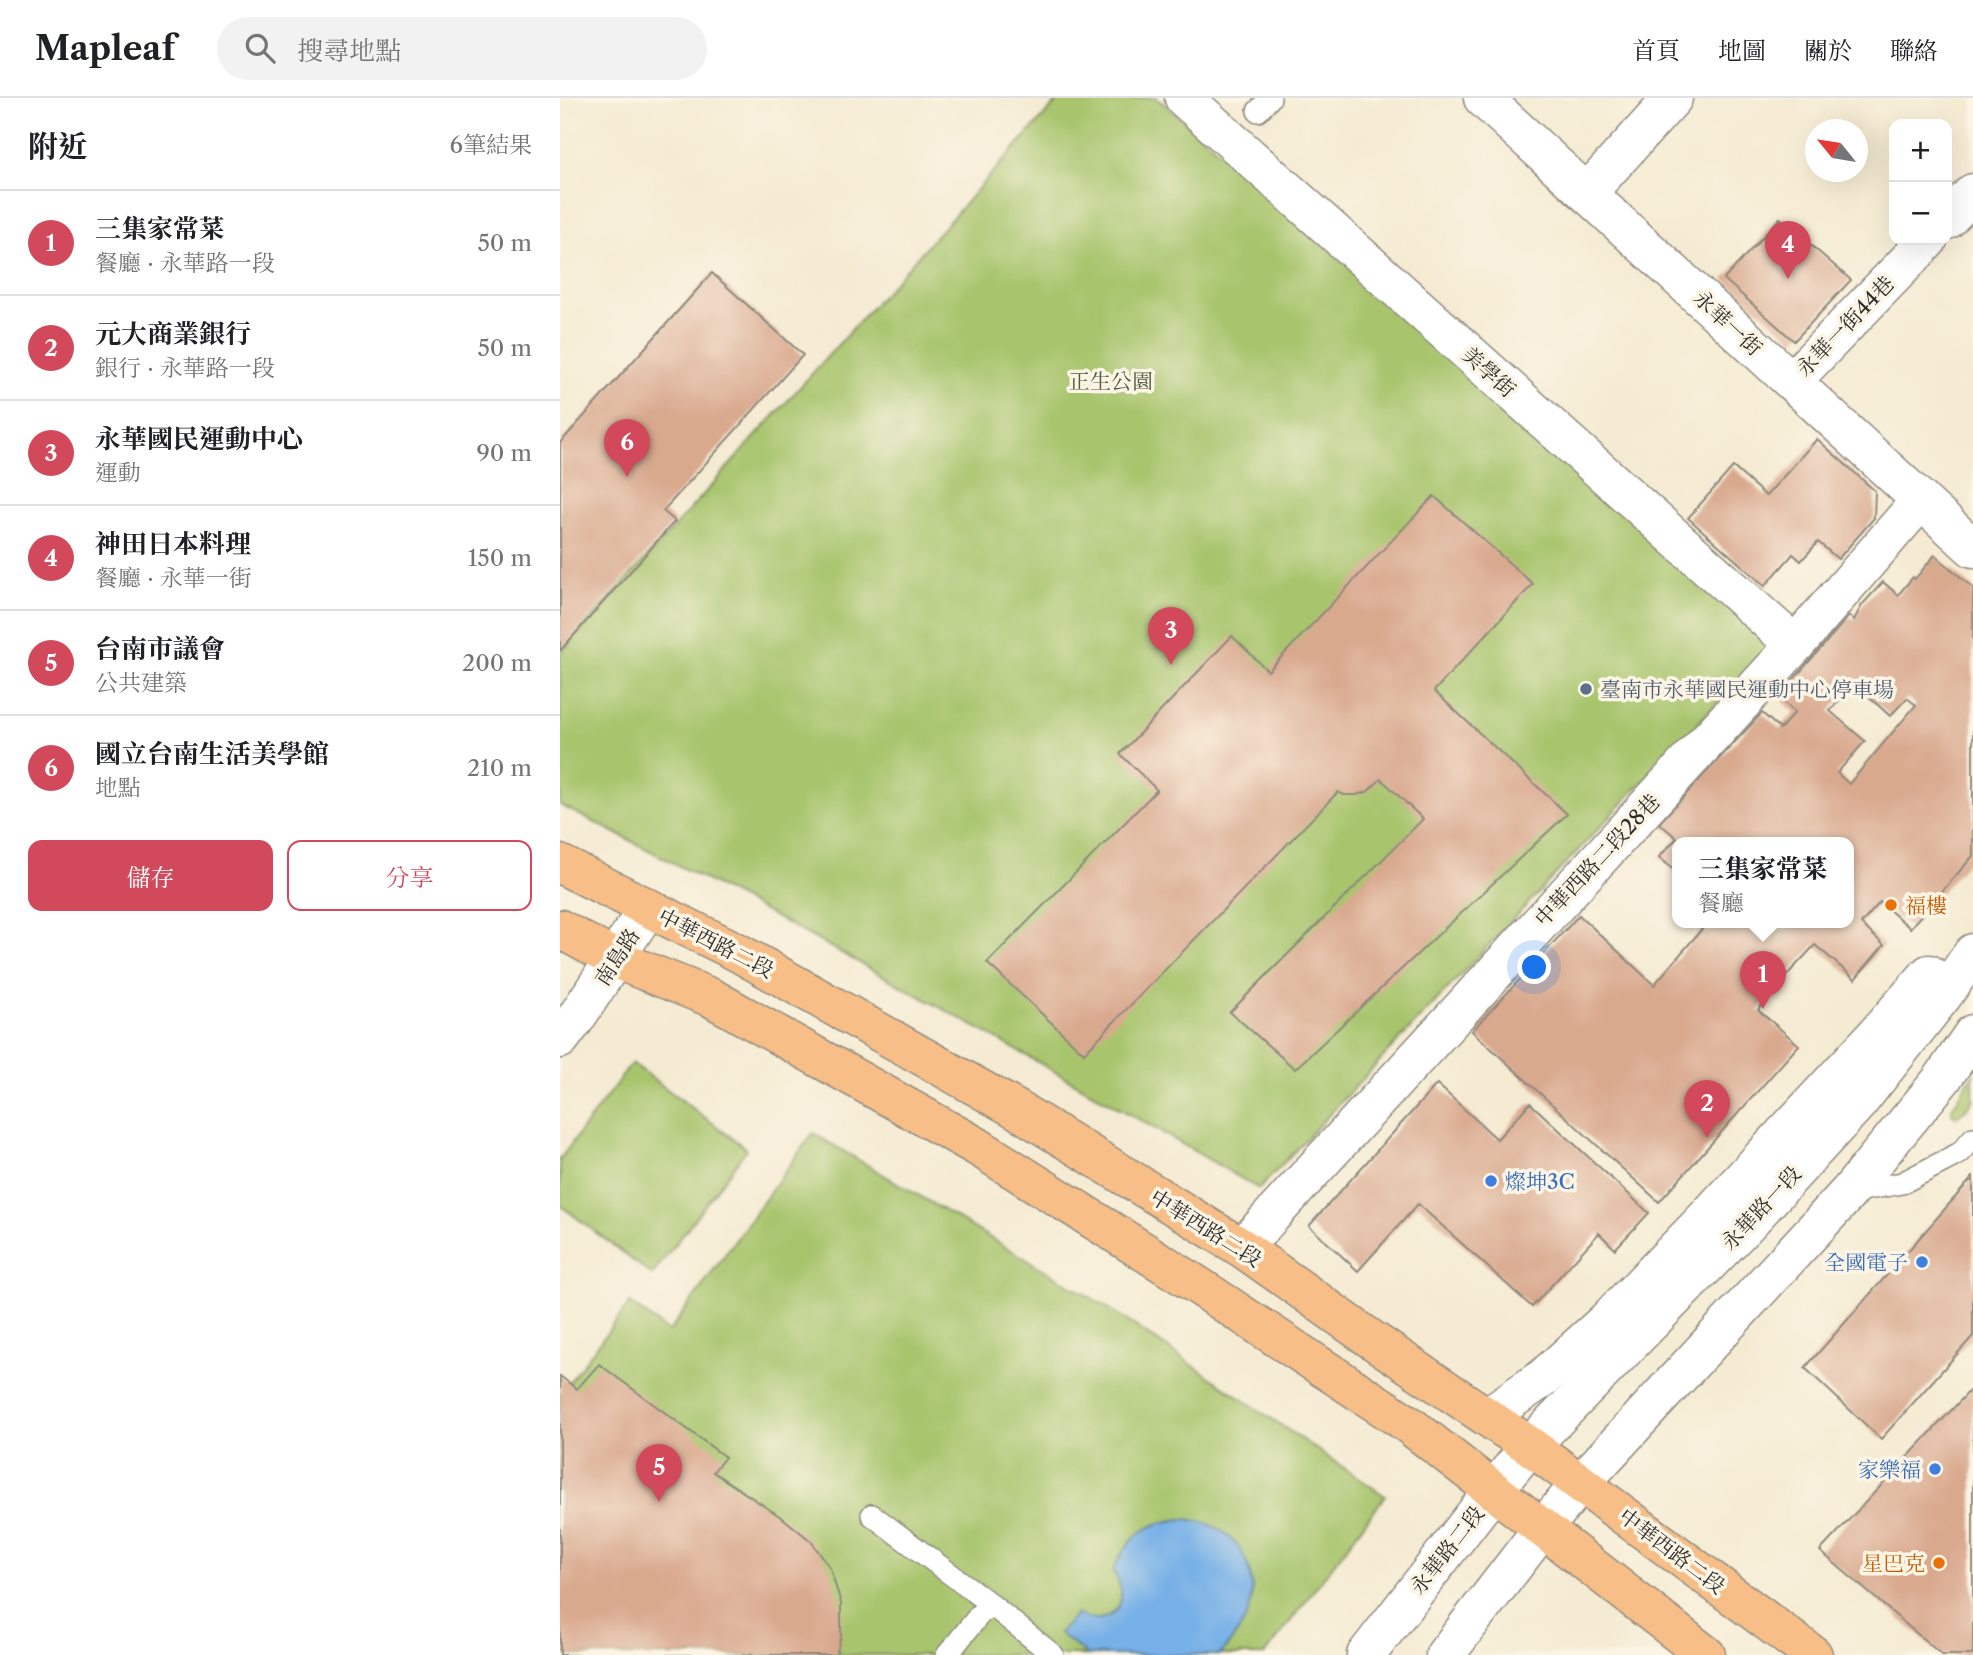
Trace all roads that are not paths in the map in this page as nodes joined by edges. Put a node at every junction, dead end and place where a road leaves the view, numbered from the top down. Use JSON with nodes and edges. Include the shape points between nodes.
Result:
{"nodes":[{"id":1,"x":1184,"y":98,"type":"edge"},
{"id":2,"x":1483,"y":98,"type":"edge"},
{"id":3,"x":1673,"y":98,"type":"edge"},
{"id":4,"x":1587,"y":193,"type":"junction"},
{"id":5,"x":1973,"y":193,"type":"edge"},
{"id":6,"x":1952,"y":215,"type":"edge"},
{"id":7,"x":1923,"y":245,"type":"edge"},
{"id":8,"x":1792,"y":381,"type":"junction"},
{"id":9,"x":1921,"y":500,"type":"junction"},
{"id":10,"x":1973,"y":548,"type":"edge"},
{"id":11,"x":1795,"y":645,"type":"junction"},
{"id":12,"x":560,"y":864,"type":"edge"},
{"id":13,"x":648,"y":908,"type":"junction"},
{"id":14,"x":1973,"y":926,"type":"edge"},
{"id":15,"x":560,"y":929,"type":"edge"},
{"id":16,"x":1973,"y":953,"type":"edge"},
{"id":17,"x":615,"y":959,"type":"junction"},
{"id":18,"x":1973,"y":1034,"type":"edge"},
{"id":19,"x":560,"y":1038,"type":"edge"},
{"id":20,"x":1973,"y":1138,"type":"edge"},
{"id":21,"x":1849,"y":1192,"type":"junction"},
{"id":22,"x":1242,"y":1248,"type":"junction"},
{"id":23,"x":1488,"y":1416,"type":"junction"},
{"id":24,"x":1530,"y":1446,"type":"junction"},
{"id":25,"x":1581,"y":1483,"type":"junction"},
{"id":26,"x":1493,"y":1491,"type":"junction"},
{"id":27,"x":872,"y":1515,"type":"dead end"},
{"id":28,"x":1542,"y":1529,"type":"junction"},
{"id":29,"x":989,"y":1603,"type":"junction"},
{"id":30,"x":947,"y":1655,"type":"edge"},
{"id":31,"x":1053,"y":1655,"type":"edge"},
{"id":32,"x":1366,"y":1655,"type":"edge"},
{"id":33,"x":1445,"y":1655,"type":"edge"},
{"id":34,"x":1706,"y":1655,"type":"edge"},
{"id":35,"x":1813,"y":1655,"type":"edge"}],
"edges":[{"from":1,"to":11,"type":"street","name":"美學街"},
{"from":2,"to":4,"type":"street","name":"永華一街"},
{"from":3,"to":4,"type":"street"},
{"from":4,"to":8,"type":"street","name":"永華一街"},
{"from":5,"to":6,"type":"street"},
{"from":7,"to":8,"type":"street","name":"永華一街44巷"},
{"from":8,"to":9,"type":"street","name":"永華一街"},
{"from":9,"to":10,"type":"street","name":"永華一街"},
{"from":9,"to":11,"type":"street","name":"中華西路二段28巷"},
{"from":11,"to":22,"type":"street","name":"中華西路二段28巷"},
{"from":12,"to":13,"type":"main road","name":"中華西路二段"},
{"from":13,"to":17,"type":"street","name":"南島路"},
{"from":13,"to":22,"type":"main road","name":"中華西路二段","via":[[737,952],[1016,1109]]},
{"from":14,"to":23,"type":"street","via":[[1606,1321],[1543,1378]]},
{"from":15,"to":17,"type":"main road"},
{"from":16,"to":24,"type":"street","name":"永華路一段","via":[[1858,1103]]},
{"from":17,"to":19,"type":"street","name":"南島路"},
{"from":17,"to":26,"type":"main road","via":[[712,998],[978,1147],[1408,1424]]},
{"from":18,"to":21,"type":"street"},
{"from":20,"to":21,"type":"lane","via":[[1960,1153],[1902,1183]]},
{"from":21,"to":25,"type":"street"},
{"from":22,"to":23,"type":"main road","name":"中華西路二段"},
{"from":23,"to":24,"type":"main road","name":"中華西路二段"},
{"from":24,"to":25,"type":"main road","name":"中華西路二段"},
{"from":24,"to":26,"type":"street","name":"永華路二段"},
{"from":25,"to":28,"type":"street"},
{"from":25,"to":35,"type":"main road","name":"中華西路二段"},
{"from":26,"to":28,"type":"main road"},
{"from":26,"to":32,"type":"street","name":"永華路二段"},
{"from":27,"to":29,"type":"lane"},
{"from":28,"to":33,"type":"street"},
{"from":28,"to":34,"type":"main road"},
{"from":29,"to":30,"type":"lane"},
{"from":29,"to":31,"type":"lane"}]}
